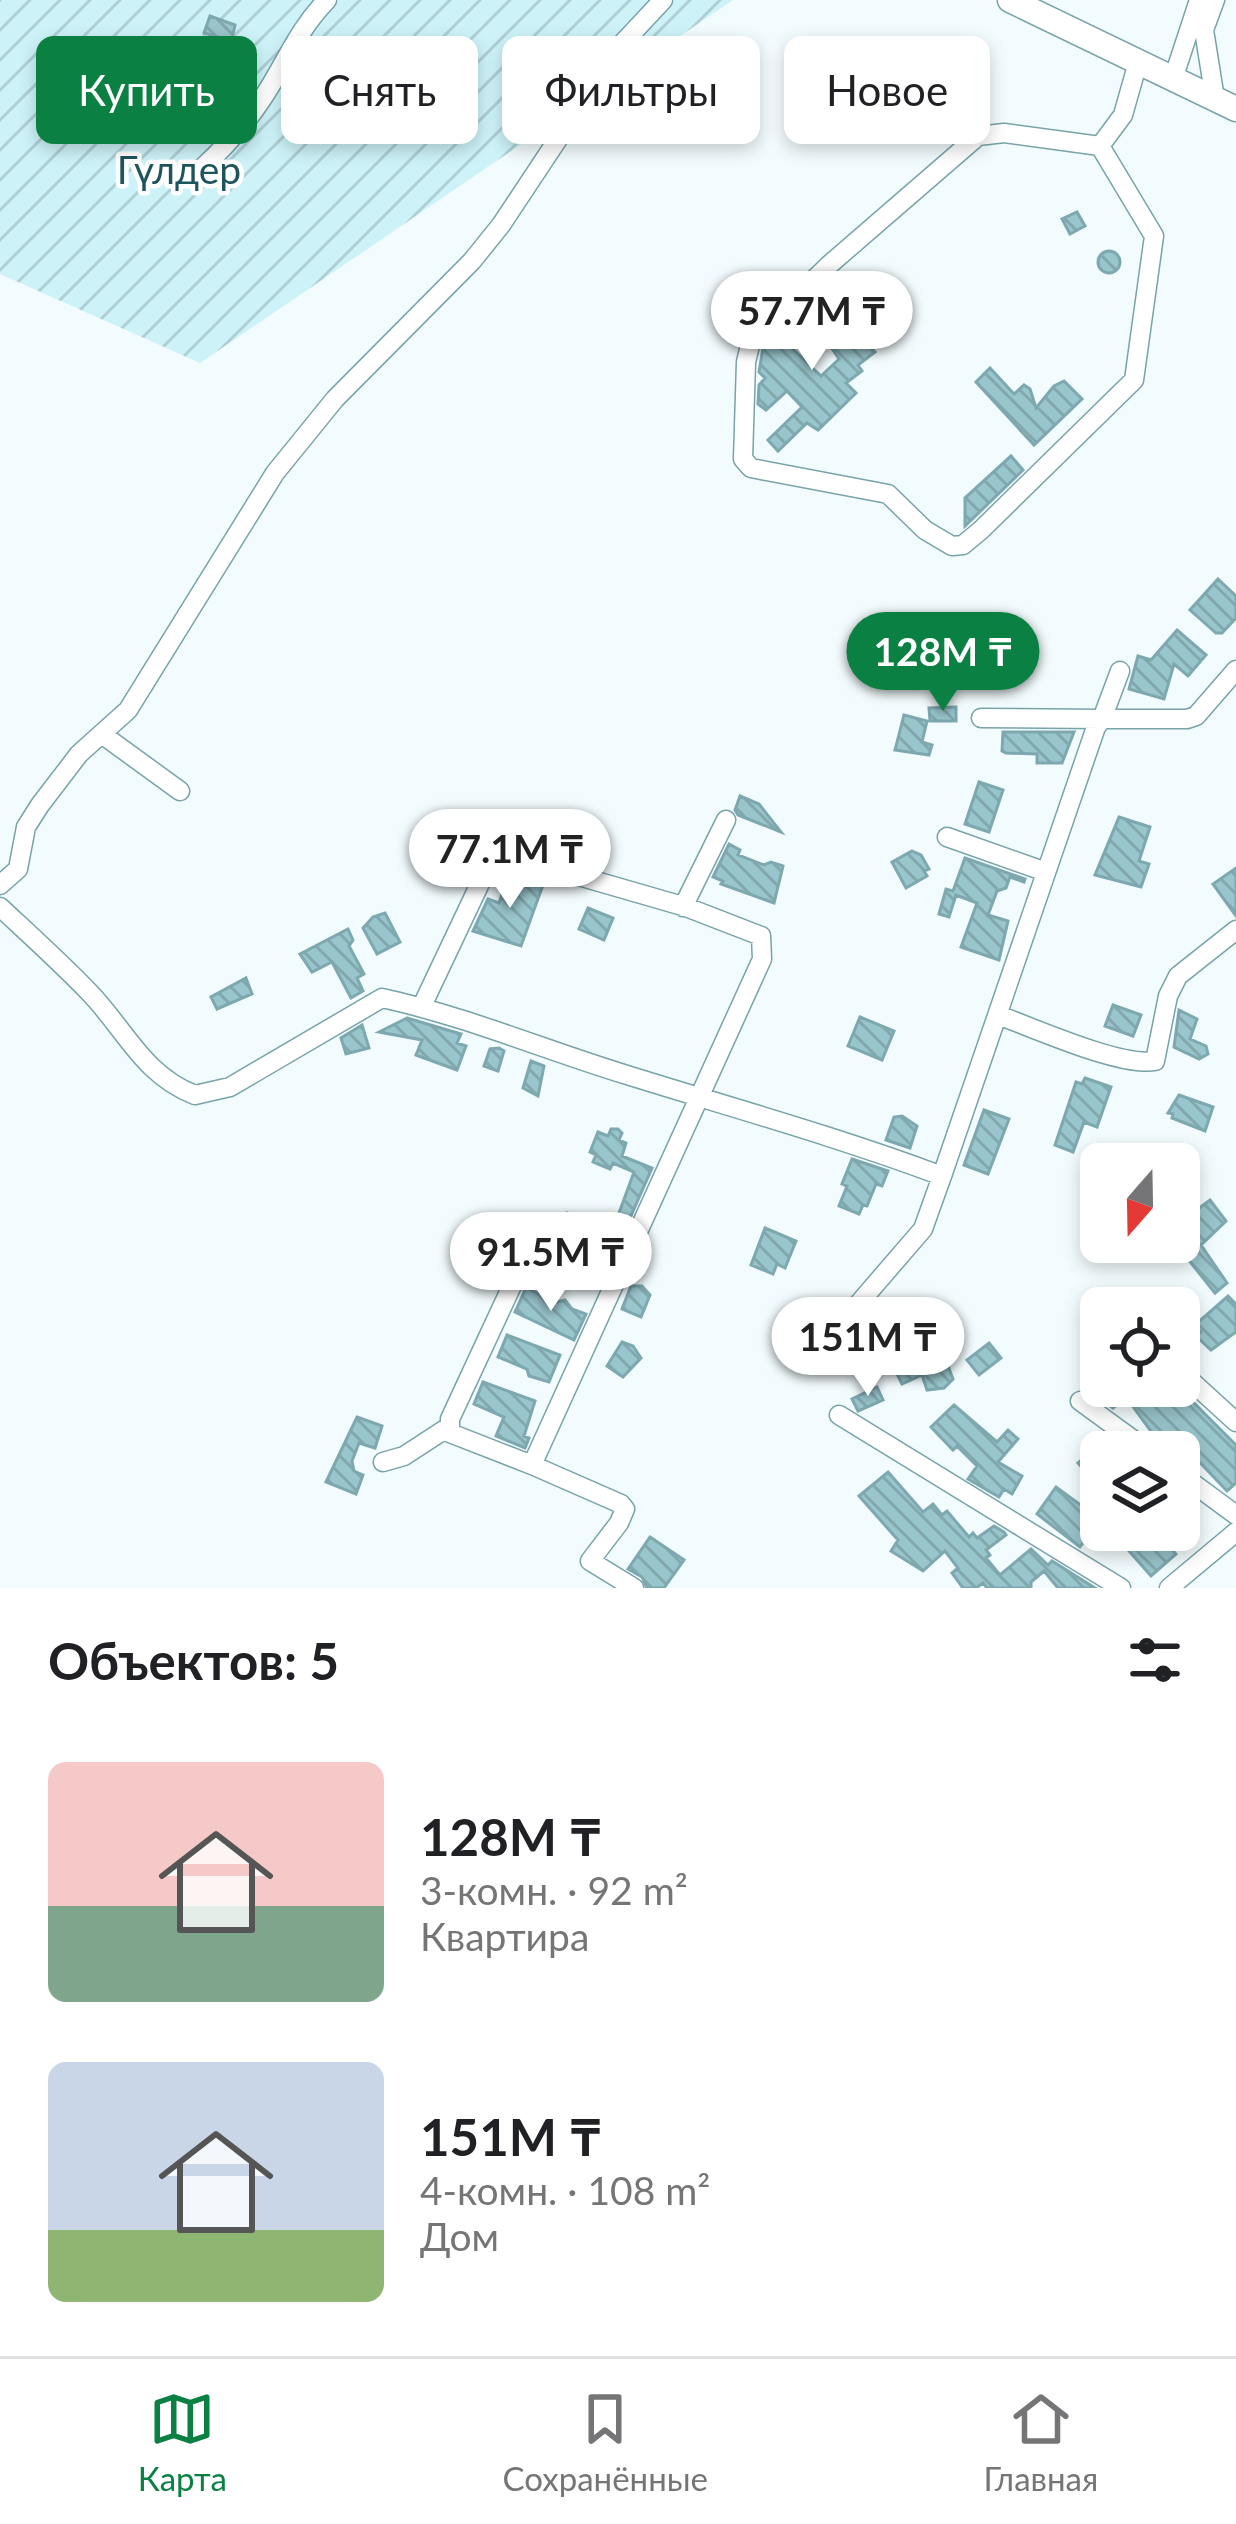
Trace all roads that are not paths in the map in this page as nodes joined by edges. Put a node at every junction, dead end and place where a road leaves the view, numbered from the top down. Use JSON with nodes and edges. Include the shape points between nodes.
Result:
{"nodes":[{"id":1,"x":327,"y":0,"type":"edge"},
{"id":2,"x":663,"y":0,"type":"edge"},
{"id":3,"x":1010,"y":0,"type":"edge"},
{"id":4,"x":1199,"y":0,"type":"edge"},
{"id":5,"x":1215,"y":0,"type":"edge"},
{"id":6,"x":1138,"y":62,"type":"junction"},
{"id":7,"x":1173,"y":79,"type":"junction"},
{"id":8,"x":1226,"y":104,"type":"edge"},
{"id":9,"x":1100,"y":146,"type":"junction"},
{"id":10,"x":198,"y":172,"type":"dead end"},
{"id":11,"x":1236,"y":670,"type":"edge"},
{"id":12,"x":1120,"y":671,"type":"dead end"},
{"id":13,"x":981,"y":718,"type":"dead end"},
{"id":14,"x":1102,"y":719,"type":"junction"},
{"id":15,"x":103,"y":735,"type":"junction"},
{"id":16,"x":180,"y":791,"type":"dead end"},
{"id":17,"x":727,"y":820,"type":"dead end"},
{"id":18,"x":947,"y":837,"type":"dead end"},
{"id":19,"x":1046,"y":872,"type":"junction"},
{"id":20,"x":0,"y":885,"type":"edge"},
{"id":21,"x":0,"y":907,"type":"edge"},
{"id":22,"x":683,"y":907,"type":"junction"},
{"id":23,"x":1236,"y":930,"type":"edge"},
{"id":24,"x":422,"y":1006,"type":"junction"},
{"id":25,"x":998,"y":1015,"type":"junction"},
{"id":26,"x":698,"y":1095,"type":"junction"},
{"id":27,"x":941,"y":1176,"type":"junction"},
{"id":28,"x":535,"y":1236,"type":"dead end"},
{"id":29,"x":829,"y":1338,"type":"dead end"},
{"id":30,"x":1200,"y":1389,"type":"edge"},
{"id":31,"x":1079,"y":1401,"type":"dead end"},
{"id":32,"x":839,"y":1415,"type":"dead end"},
{"id":33,"x":1236,"y":1422,"type":"edge"},
{"id":34,"x":450,"y":1426,"type":"junction"},
{"id":35,"x":1121,"y":1431,"type":"edge"},
{"id":36,"x":382,"y":1462,"type":"dead end"},
{"id":37,"x":532,"y":1465,"type":"junction"},
{"id":38,"x":1200,"y":1488,"type":"edge"},
{"id":39,"x":1236,"y":1515,"type":"edge"},
{"id":40,"x":1236,"y":1532,"type":"edge"},
{"id":41,"x":603,"y":1568,"type":"junction"},
{"id":42,"x":590,"y":1588,"type":"edge"},
{"id":43,"x":634,"y":1588,"type":"edge"},
{"id":44,"x":1121,"y":1588,"type":"edge"},
{"id":45,"x":1169,"y":1588,"type":"edge"}],
"edges":[{"from":1,"to":10,"type":"street","via":[[295,37],[260,102]]},
{"from":2,"to":15,"type":"street","via":[[619,47],[472,261],[335,399],[275,473],[128,710]]},
{"from":3,"to":6,"type":"main road"},
{"from":4,"to":7,"type":"street"},
{"from":5,"to":8,"type":"street","via":[[1204,30]]},
{"from":6,"to":7,"type":"main road"},
{"from":6,"to":9,"type":"street","via":[[1123,115]]},
{"from":7,"to":8,"type":"main road"},
{"from":9,"to":9,"type":"street","via":[[1004,133],[977,136],[956,150],[751,341],[743,459],[888,494],[952,546],[981,530],[1134,380],[1154,236]]},
{"from":11,"to":14,"type":"street","via":[[1196,716]]},
{"from":12,"to":14,"type":"street"},
{"from":13,"to":14,"type":"street"},
{"from":14,"to":19,"type":"street"},
{"from":15,"to":16,"type":"street"},
{"from":15,"to":20,"type":"street","via":[[40,805],[18,868]]},
{"from":17,"to":22,"type":"street"},
{"from":18,"to":19,"type":"street"},
{"from":19,"to":25,"type":"street"},
{"from":21,"to":24,"type":"street","via":[[93,996],[137,1055],[195,1096],[250,1077],[382,998]]},
{"from":22,"to":24,"type":"street","via":[[499,853]]},
{"from":22,"to":26,"type":"street","via":[[761,936],[762,959]]},
{"from":23,"to":25,"type":"street","via":[[1178,976],[1155,1060],[1096,1050]]},
{"from":24,"to":26,"type":"street"},
{"from":25,"to":27,"type":"street"},
{"from":26,"to":27,"type":"street"},
{"from":26,"to":37,"type":"street"},
{"from":27,"to":29,"type":"street","via":[[923,1229]]},
{"from":28,"to":34,"type":"street"},
{"from":30,"to":33,"type":"street"},
{"from":31,"to":35,"type":"street"},
{"from":32,"to":44,"type":"street"},
{"from":34,"to":36,"type":"street"},
{"from":34,"to":37,"type":"street","via":[[450,1433]]},
{"from":37,"to":41,"type":"street","via":[[625,1509],[590,1561]]},
{"from":38,"to":39,"type":"street"},
{"from":40,"to":45,"type":"street"},
{"from":41,"to":42,"type":"street"},
{"from":41,"to":43,"type":"street"}]}
